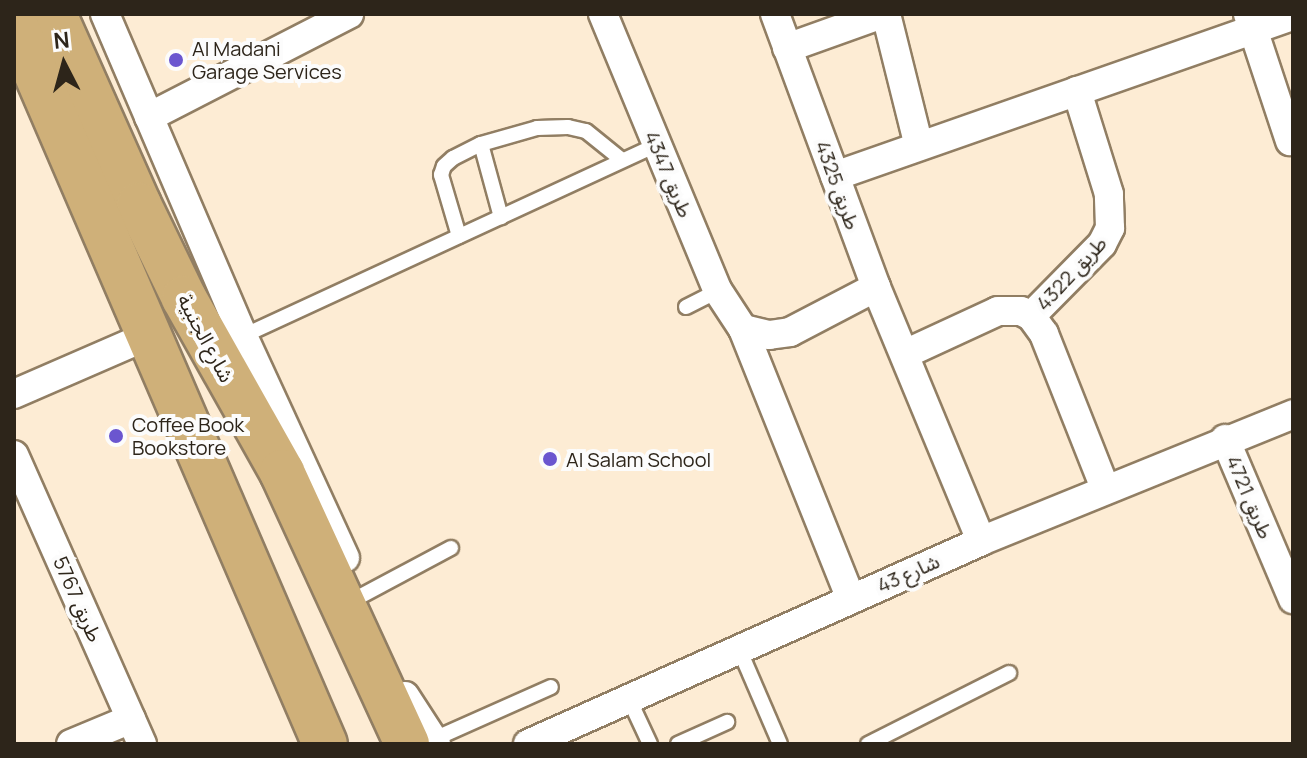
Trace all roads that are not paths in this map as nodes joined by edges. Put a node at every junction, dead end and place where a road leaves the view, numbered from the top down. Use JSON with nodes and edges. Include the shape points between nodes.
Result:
{"nodes":[{"id":1,"x":54,"y":14,"type":"edge"},
{"id":2,"x":105,"y":14,"type":"edge"},
{"id":3,"x":349,"y":14,"type":"edge"},
{"id":4,"x":603,"y":14,"type":"edge"},
{"id":5,"x":775,"y":14,"type":"edge"},
{"id":6,"x":884,"y":14,"type":"edge"},
{"id":7,"x":1293,"y":16,"type":"edge"},
{"id":8,"x":1250,"y":21,"type":"edge"},
{"id":9,"x":14,"y":22,"type":"edge"},
{"id":10,"x":787,"y":48,"type":"junction"},
{"id":11,"x":1077,"y":91,"type":"junction"},
{"id":12,"x":149,"y":117,"type":"junction"},
{"id":13,"x":1290,"y":141,"type":"dead end"},
{"id":14,"x":481,"y":144,"type":"junction"},
{"id":15,"x":657,"y":145,"type":"junction"},
{"id":16,"x":919,"y":146,"type":"junction"},
{"id":17,"x":622,"y":160,"type":"junction"},
{"id":18,"x":835,"y":176,"type":"junction"},
{"id":19,"x":501,"y":217,"type":"junction"},
{"id":20,"x":459,"y":236,"type":"junction"},
{"id":21,"x":876,"y":287,"type":"junction"},
{"id":22,"x":718,"y":291,"type":"junction"},
{"id":23,"x":686,"y":307,"type":"dead end"},
{"id":24,"x":1031,"y":316,"type":"junction"},
{"id":25,"x":743,"y":329,"type":"junction"},
{"id":26,"x":150,"y":335,"type":"junction"},
{"id":27,"x":243,"y":336,"type":"junction"},
{"id":28,"x":905,"y":354,"type":"junction"},
{"id":29,"x":14,"y":394,"type":"edge"},
{"id":30,"x":1293,"y":414,"type":"edge"},
{"id":31,"x":1225,"y":439,"type":"junction"},
{"id":32,"x":14,"y":455,"type":"edge"},
{"id":33,"x":1105,"y":488,"type":"junction"},
{"id":34,"x":981,"y":541,"type":"junction"},
{"id":35,"x":451,"y":548,"type":"dead end"},
{"id":36,"x":361,"y":596,"type":"junction"},
{"id":37,"x":851,"y":599,"type":"junction"},
{"id":38,"x":1293,"y":599,"type":"edge"},
{"id":39,"x":740,"y":651,"type":"junction"},
{"id":40,"x":1009,"y":673,"type":"dead end"},
{"id":41,"x":551,"y":687,"type":"dead end"},
{"id":42,"x":629,"y":699,"type":"junction"},
{"id":43,"x":727,"y":722,"type":"dead end"},
{"id":44,"x":137,"y":732,"type":"edge"},
{"id":45,"x":425,"y":743,"type":"edge"},
{"id":46,"x":71,"y":744,"type":"edge"},
{"id":47,"x":325,"y":744,"type":"edge"},
{"id":48,"x":528,"y":744,"type":"edge"},
{"id":49,"x":650,"y":744,"type":"edge"},
{"id":50,"x":678,"y":744,"type":"edge"},
{"id":51,"x":780,"y":744,"type":"edge"},
{"id":52,"x":868,"y":744,"type":"edge"}],
"edges":[{"from":1,"to":45,"type":"main road","name":"شارع الجنبية","via":[[184,298]]},
{"from":2,"to":12,"type":"street"},
{"from":3,"to":12,"type":"street"},
{"from":4,"to":15,"type":"street","name":"طريق 4347"},
{"from":5,"to":10,"type":"street","name":"طريق 4325"},
{"from":6,"to":10,"type":"street"},
{"from":6,"to":16,"type":"street"},
{"from":7,"to":8,"type":"street"},
{"from":8,"to":11,"type":"street"},
{"from":8,"to":13,"type":"street"},
{"from":9,"to":26,"type":"main road"},
{"from":10,"to":18,"type":"street","name":"طريق 4325"},
{"from":11,"to":16,"type":"street"},
{"from":11,"to":24,"type":"street","name":"طريق 4322","via":[[1109,194],[1110,228],[1102,244]]},
{"from":12,"to":27,"type":"street"},
{"from":14,"to":17,"type":"lane","via":[[537,128],[568,127],[586,131]]},
{"from":14,"to":19,"type":"lane"},
{"from":14,"to":20,"type":"lane","via":[[453,158],[441,175]]},
{"from":15,"to":17,"type":"lane"},
{"from":15,"to":22,"type":"street","name":"طريق 4347"},
{"from":16,"to":18,"type":"street"},
{"from":17,"to":19,"type":"lane"},
{"from":18,"to":21,"type":"street","name":"طريق 4325"},
{"from":19,"to":20,"type":"lane"},
{"from":20,"to":27,"type":"lane"},
{"from":21,"to":25,"type":"street","via":[[790,332],[769,335]]},
{"from":21,"to":28,"type":"street","name":"طريق 4325"},
{"from":22,"to":23,"type":"lane"},
{"from":22,"to":25,"type":"street","name":"طريق 4347"},
{"from":24,"to":28,"type":"street","via":[[998,311]]},
{"from":24,"to":33,"type":"street","via":[[1044,334]]},
{"from":25,"to":37,"type":"street","name":"طريق 4347"},
{"from":26,"to":29,"type":"street"},
{"from":26,"to":47,"type":"main road"},
{"from":27,"to":36,"type":"street"},
{"from":28,"to":34,"type":"street","name":"طريق 4325"},
{"from":30,"to":31,"type":"street","name":"شارع 43"},
{"from":31,"to":33,"type":"street","name":"شارع 43"},
{"from":31,"to":38,"type":"street","name":"طريق 4721"},
{"from":32,"to":44,"type":"street","name":"طريق 5767"},
{"from":33,"to":34,"type":"street","name":"شارع 43"},
{"from":34,"to":37,"type":"street","name":"شارع 43"},
{"from":35,"to":36,"type":"lane"},
{"from":36,"to":45,"type":"street"},
{"from":37,"to":39,"type":"street","name":"شارع 43"},
{"from":39,"to":42,"type":"street","name":"شارع 43"},
{"from":39,"to":51,"type":"lane"},
{"from":40,"to":52,"type":"lane"},
{"from":41,"to":45,"type":"lane"},
{"from":42,"to":48,"type":"street","name":"شارع 43"},
{"from":42,"to":49,"type":"lane"},
{"from":43,"to":50,"type":"lane"},
{"from":44,"to":46,"type":"street"}]}
